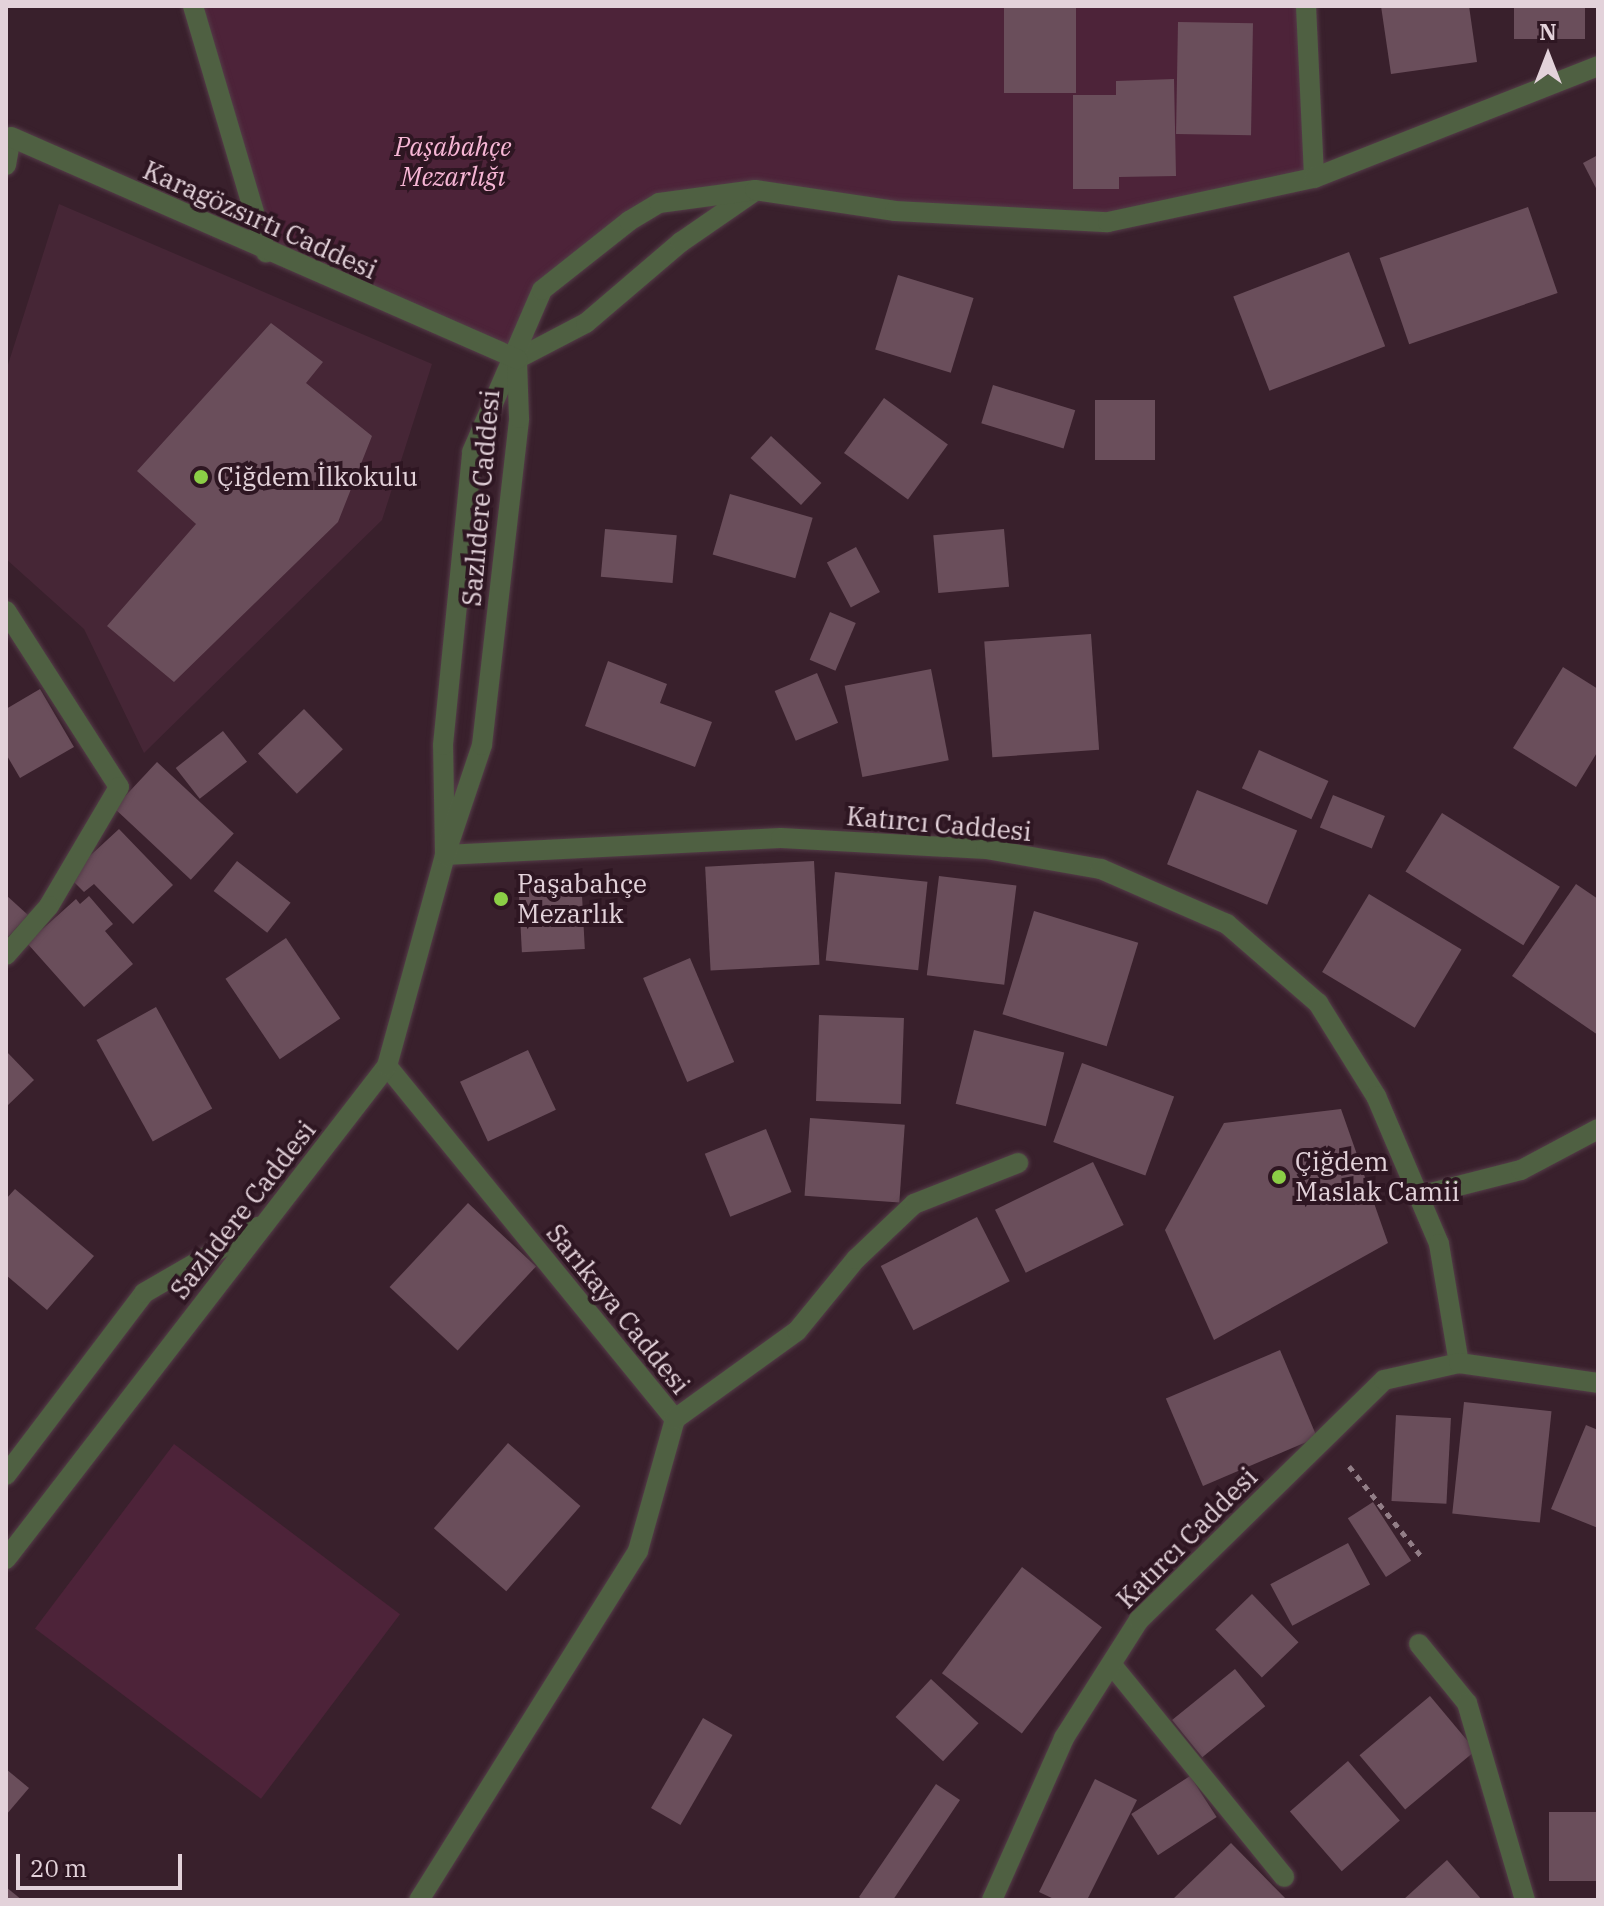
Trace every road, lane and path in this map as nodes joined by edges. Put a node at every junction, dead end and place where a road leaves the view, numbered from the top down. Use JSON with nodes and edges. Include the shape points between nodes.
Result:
{"nodes":[{"id":1,"x":193,"y":6,"type":"edge"},
{"id":2,"x":1306,"y":6,"type":"edge"},
{"id":3,"x":1598,"y":66,"type":"edge"},
{"id":4,"x":8,"y":134,"type":"edge"},
{"id":5,"x":6,"y":165,"type":"edge"},
{"id":6,"x":1314,"y":178,"type":"junction"},
{"id":7,"x":755,"y":190,"type":"junction"},
{"id":8,"x":266,"y":252,"type":"junction"},
{"id":9,"x":517,"y":359,"type":"junction"},
{"id":10,"x":6,"y":611,"type":"edge"},
{"id":11,"x":445,"y":855,"type":"junction"},
{"id":12,"x":6,"y":955,"type":"edge"},
{"id":13,"x":387,"y":1066,"type":"junction"},
{"id":14,"x":1598,"y":1129,"type":"edge"},
{"id":15,"x":1018,"y":1163,"type":"dead end"},
{"id":16,"x":1419,"y":1196,"type":"junction"},
{"id":17,"x":267,"y":1222,"type":"junction"},
{"id":18,"x":1459,"y":1363,"type":"junction"},
{"id":19,"x":1598,"y":1383,"type":"edge"},
{"id":20,"x":675,"y":1419,"type":"junction"},
{"id":21,"x":1325,"y":1437,"type":"junction"},
{"id":22,"x":6,"y":1475,"type":"edge"},
{"id":23,"x":1421,"y":1556,"type":"dead end"},
{"id":24,"x":6,"y":1559,"type":"edge"},
{"id":25,"x":1419,"y":1644,"type":"dead end"},
{"id":26,"x":1112,"y":1665,"type":"junction"},
{"id":27,"x":1284,"y":1877,"type":"dead end"},
{"id":28,"x":419,"y":1900,"type":"edge"},
{"id":29,"x":992,"y":1900,"type":"edge"},
{"id":30,"x":1525,"y":1900,"type":"edge"}],
"edges":[{"from":1,"to":8,"type":"street"},
{"from":2,"to":6,"type":"street"},
{"from":3,"to":6,"type":"street"},
{"from":4,"to":5,"type":"street","name":"Karagözsırtı Caddesi"},
{"from":4,"to":8,"type":"street","name":"Karagözsırtı Caddesi"},
{"from":6,"to":7,"type":"street","via":[[1108,222],[895,211]]},
{"from":7,"to":9,"type":"street","via":[[681,242],[586,323]]},
{"from":7,"to":9,"type":"street","via":[[659,203],[629,221],[542,290]]},
{"from":8,"to":9,"type":"street","name":"Karagözsırtı Caddesi"},
{"from":9,"to":11,"type":"street","name":"Sazlıdere Caddesi","via":[[519,418],[482,745]]},
{"from":9,"to":11,"type":"street","name":"Sazlıdere Caddesi","via":[[472,452],[443,745]]},
{"from":10,"to":12,"type":"street","via":[[119,787],[49,906]]},
{"from":11,"to":13,"type":"street","name":"Sazlıdere Caddesi"},
{"from":11,"to":16,"type":"street","name":"Katırcı Caddesi","via":[[781,838],[986,849],[1101,869],[1227,924],[1318,1003],[1376,1096]]},
{"from":13,"to":17,"type":"street","name":"Sazlıdere Caddesi"},
{"from":13,"to":20,"type":"street","name":"Sarıkaya Caddesi"},
{"from":14,"to":16,"type":"street","via":[[1521,1170]]},
{"from":15,"to":20,"type":"street","via":[[914,1204],[856,1259],[797,1331]]},
{"from":16,"to":18,"type":"street","name":"Katırcı Caddesi","via":[[1439,1244]]},
{"from":17,"to":22,"type":"street","via":[[144,1293]]},
{"from":17,"to":24,"type":"street","name":"Sazlıdere Caddesi"},
{"from":18,"to":19,"type":"street"},
{"from":18,"to":21,"type":"street","name":"Katırcı Caddesi","via":[[1384,1380]]},
{"from":20,"to":28,"type":"street","name":"Sarıkaya Caddesi","via":[[638,1551]]},
{"from":21,"to":23,"type":"path"},
{"from":21,"to":26,"type":"street","name":"Katırcı Caddesi","via":[[1139,1620]]},
{"from":25,"to":30,"type":"street","via":[[1467,1703]]},
{"from":26,"to":27,"type":"street"},
{"from":26,"to":29,"type":"street","name":"Katırcı Caddesi","via":[[1064,1738]]}]}
